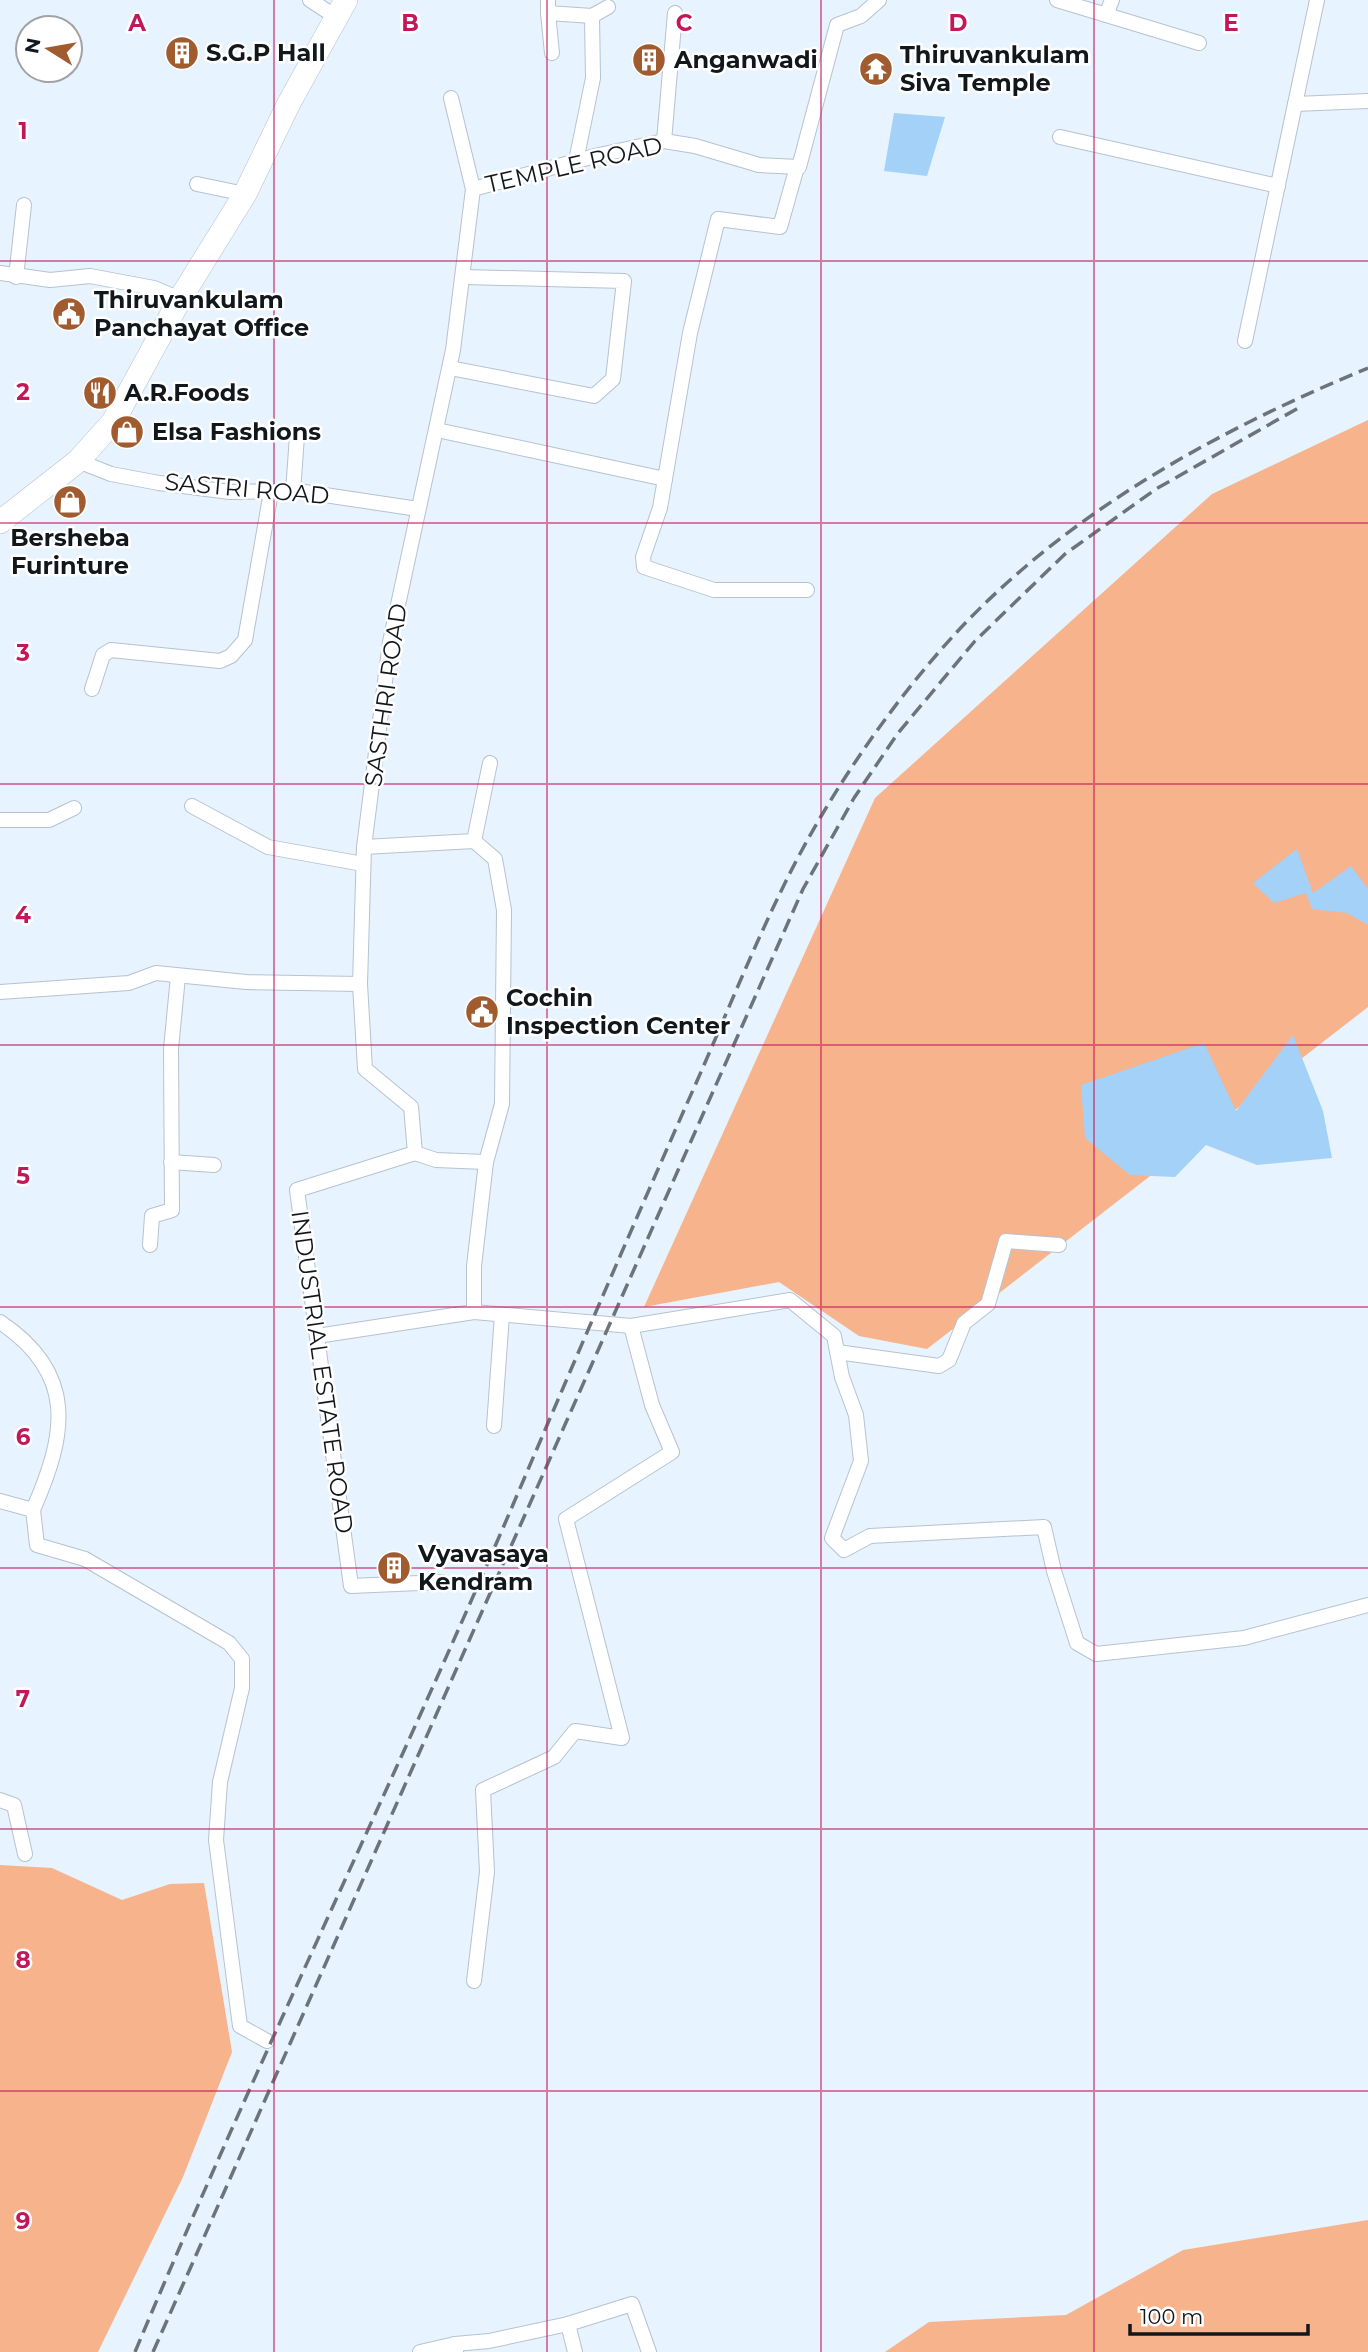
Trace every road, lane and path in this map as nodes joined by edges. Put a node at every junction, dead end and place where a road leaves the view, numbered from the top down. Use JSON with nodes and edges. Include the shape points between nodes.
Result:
{"nodes":[{"id":1,"x":310,"y":0,"type":"edge"},
{"id":2,"x":879,"y":0,"type":"edge"},
{"id":3,"x":1057,"y":0,"type":"edge"},
{"id":4,"x":1112,"y":0,"type":"edge"},
{"id":5,"x":1317,"y":0,"type":"edge"},
{"id":6,"x":548,"y":6,"type":"edge"},
{"id":7,"x":608,"y":7,"type":"dead end"},
{"id":8,"x":341,"y":8,"type":"edge"},
{"id":9,"x":675,"y":13,"type":"dead end"},
{"id":10,"x":1106,"y":15,"type":"junction"},
{"id":11,"x":592,"y":16,"type":"junction"},
{"id":12,"x":1199,"y":43,"type":"dead end"},
{"id":13,"x":552,"y":53,"type":"dead end"},
{"id":14,"x":451,"y":98,"type":"dead end"},
{"id":15,"x":1368,"y":101,"type":"edge"},
{"id":16,"x":1295,"y":104,"type":"junction"},
{"id":17,"x":1060,"y":137,"type":"dead end"},
{"id":18,"x":664,"y":141,"type":"junction"},
{"id":19,"x":576,"y":161,"type":"junction"},
{"id":20,"x":797,"y":167,"type":"junction"},
{"id":21,"x":197,"y":184,"type":"dead end"},
{"id":22,"x":1278,"y":186,"type":"junction"},
{"id":23,"x":473,"y":189,"type":"junction"},
{"id":24,"x":245,"y":194,"type":"junction"},
{"id":25,"x":24,"y":205,"type":"dead end"},
{"id":26,"x":0,"y":274,"type":"edge"},
{"id":27,"x":16,"y":277,"type":"junction"},
{"id":28,"x":464,"y":277,"type":"junction"},
{"id":29,"x":180,"y":299,"type":"junction"},
{"id":30,"x":1245,"y":341,"type":"dead end"},
{"id":31,"x":450,"y":368,"type":"junction"},
{"id":32,"x":437,"y":430,"type":"junction"},
{"id":33,"x":297,"y":436,"type":"dead end"},
{"id":34,"x":78,"y":461,"type":"junction"},
{"id":35,"x":665,"y":479,"type":"junction"},
{"id":36,"x":271,"y":492,"type":"junction"},
{"id":37,"x":293,"y":492,"type":"junction"},
{"id":38,"x":418,"y":509,"type":"junction"},
{"id":39,"x":0,"y":522,"type":"edge"},
{"id":40,"x":807,"y":590,"type":"dead end"},
{"id":41,"x":92,"y":689,"type":"dead end"},
{"id":42,"x":490,"y":763,"type":"dead end"},
{"id":43,"x":192,"y":806,"type":"dead end"},
{"id":44,"x":74,"y":808,"type":"dead end"},
{"id":45,"x":0,"y":820,"type":"edge"},
{"id":46,"x":474,"y":841,"type":"junction"},
{"id":47,"x":364,"y":847,"type":"junction"},
{"id":48,"x":363,"y":864,"type":"junction"},
{"id":49,"x":177,"y":976,"type":"junction"},
{"id":50,"x":360,"y":984,"type":"junction"},
{"id":51,"x":0,"y":992,"type":"edge"},
{"id":52,"x":415,"y":1153,"type":"junction"},
{"id":53,"x":171,"y":1162,"type":"junction"},
{"id":54,"x":486,"y":1162,"type":"junction"},
{"id":55,"x":214,"y":1165,"type":"dead end"},
{"id":56,"x":150,"y":1245,"type":"dead end"},
{"id":57,"x":1059,"y":1245,"type":"dead end"},
{"id":58,"x":474,"y":1312,"type":"junction"},
{"id":59,"x":502,"y":1315,"type":"junction"},
{"id":60,"x":0,"y":1322,"type":"edge"},
{"id":61,"x":631,"y":1326,"type":"junction"},
{"id":62,"x":317,"y":1336,"type":"junction"},
{"id":63,"x":837,"y":1352,"type":"junction"},
{"id":64,"x":494,"y":1426,"type":"dead end"},
{"id":65,"x":0,"y":1501,"type":"edge"},
{"id":66,"x":33,"y":1510,"type":"junction"},
{"id":67,"x":442,"y":1583,"type":"dead end"},
{"id":68,"x":1368,"y":1605,"type":"edge"},
{"id":69,"x":0,"y":1800,"type":"edge"},
{"id":70,"x":25,"y":1854,"type":"dead end"},
{"id":71,"x":474,"y":1981,"type":"dead end"},
{"id":72,"x":267,"y":2041,"type":"dead end"},
{"id":73,"x":568,"y":2324,"type":"junction"},
{"id":74,"x":490,"y":2346,"type":"edge"},
{"id":75,"x":456,"y":2348,"type":"edge"},
{"id":76,"x":420,"y":2352,"type":"edge"},
{"id":77,"x":575,"y":2352,"type":"edge"},
{"id":78,"x":649,"y":2352,"type":"edge"}],
"edges":[{"from":1,"to":8,"type":"street"},
{"from":2,"to":20,"type":"street","via":[[861,16],[836,25],[809,141]]},
{"from":3,"to":10,"type":"street"},
{"from":4,"to":10,"type":"street"},
{"from":5,"to":16,"type":"street"},
{"from":6,"to":11,"type":"street"},
{"from":6,"to":13,"type":"street"},
{"from":7,"to":11,"type":"street"},
{"from":8,"to":24,"type":"highway"},
{"from":9,"to":18,"type":"street"},
{"from":10,"to":12,"type":"street"},
{"from":11,"to":19,"type":"street","via":[[593,78]]},
{"from":14,"to":23,"type":"street"},
{"from":15,"to":16,"type":"street"},
{"from":16,"to":22,"type":"street"},
{"from":17,"to":22,"type":"street"},
{"from":18,"to":19,"type":"street","name":"TEMPLE ROAD"},
{"from":18,"to":20,"type":"street","name":"TEMPLE ROAD","via":[[759,165]]},
{"from":19,"to":23,"type":"street","name":"TEMPLE ROAD"},
{"from":20,"to":35,"type":"street","via":[[780,227],[718,219],[690,333]]},
{"from":21,"to":24,"type":"street"},
{"from":22,"to":30,"type":"street"},
{"from":23,"to":28,"type":"street","name":"TEMPLE ROAD"},
{"from":24,"to":29,"type":"highway"},
{"from":25,"to":27,"type":"street"},
{"from":26,"to":27,"type":"street"},
{"from":27,"to":29,"type":"street","via":[[50,280],[90,275],[154,288]]},
{"from":28,"to":31,"type":"street","name":"TEMPLE ROAD"},
{"from":28,"to":31,"type":"street","via":[[624,281],[613,379],[594,396]]},
{"from":29,"to":34,"type":"highway","via":[[113,422]]},
{"from":31,"to":32,"type":"street","name":"TEMPLE ROAD"},
{"from":32,"to":35,"type":"street"},
{"from":32,"to":38,"type":"street","name":"TEMPLE ROAD"},
{"from":33,"to":37,"type":"street"},
{"from":34,"to":36,"type":"street","name":"SASTRI ROAD","via":[[111,474],[159,483]]},
{"from":34,"to":39,"type":"highway"},
{"from":35,"to":40,"type":"street","via":[[644,567],[714,590]]},
{"from":36,"to":37,"type":"street","name":"SASTRI ROAD"},
{"from":36,"to":41,"type":"street","via":[[245,640],[231,656],[219,661],[111,650],[103,655]]},
{"from":37,"to":38,"type":"street","name":"SASTRI ROAD"},
{"from":38,"to":47,"type":"street","name":"SASTHRI ROAD","via":[[390,642]]},
{"from":42,"to":46,"type":"street"},
{"from":43,"to":48,"type":"street","via":[[268,847]]},
{"from":44,"to":45,"type":"street","via":[[49,820]]},
{"from":46,"to":47,"type":"street"},
{"from":46,"to":54,"type":"street","via":[[495,859],[504,910],[502,1104]]},
{"from":47,"to":48,"type":"street","name":"SASTHRI ROAD"},
{"from":48,"to":50,"type":"street","name":"SASTHRI ROAD"},
{"from":49,"to":50,"type":"street"},
{"from":49,"to":51,"type":"street","via":[[156,973],[129,982]]},
{"from":49,"to":53,"type":"street","via":[[171,1049]]},
{"from":50,"to":52,"type":"street","name":"SASTHRI ROAD","via":[[365,1069],[411,1107]]},
{"from":52,"to":54,"type":"street","via":[[436,1160]]},
{"from":52,"to":62,"type":"street","name":"INDUSTRIAL ESTATE ROAD","via":[[298,1190]]},
{"from":53,"to":55,"type":"street"},
{"from":53,"to":56,"type":"street","via":[[172,1210],[152,1216]]},
{"from":54,"to":58,"type":"street","via":[[474,1266]]},
{"from":57,"to":63,"type":"street","via":[[1006,1241],[988,1304],[964,1323],[949,1360],[939,1366]]},
{"from":58,"to":59,"type":"street"},
{"from":58,"to":62,"type":"street"},
{"from":59,"to":61,"type":"street"},
{"from":59,"to":64,"type":"street"},
{"from":60,"to":66,"type":"street","via":[[29,1346],[60,1398],[53,1463]]},
{"from":61,"to":63,"type":"street","via":[[790,1300],[834,1336]]},
{"from":61,"to":71,"type":"street","via":[[652,1405],[672,1452],[566,1519],[622,1738],[575,1731],[554,1757],[483,1790],[487,1872]]},
{"from":62,"to":67,"type":"street","name":"INDUSTRIAL ESTATE ROAD","via":[[351,1586]]},
{"from":63,"to":68,"type":"street","via":[[856,1415],[861,1461],[832,1538],[844,1550],[870,1536],[1044,1527],[1077,1643],[1096,1654],[1244,1638]]},
{"from":65,"to":66,"type":"street"},
{"from":66,"to":72,"type":"street","via":[[37,1545],[85,1559],[229,1643],[242,1659],[242,1688],[220,1782],[216,1840],[240,2026]]},
{"from":69,"to":70,"type":"street","via":[[14,1805]]},
{"from":73,"to":74,"type":"street"},
{"from":73,"to":77,"type":"street"},
{"from":73,"to":78,"type":"street","via":[[632,2304]]},
{"from":74,"to":75,"type":"street"},
{"from":75,"to":76,"type":"street"}]}
